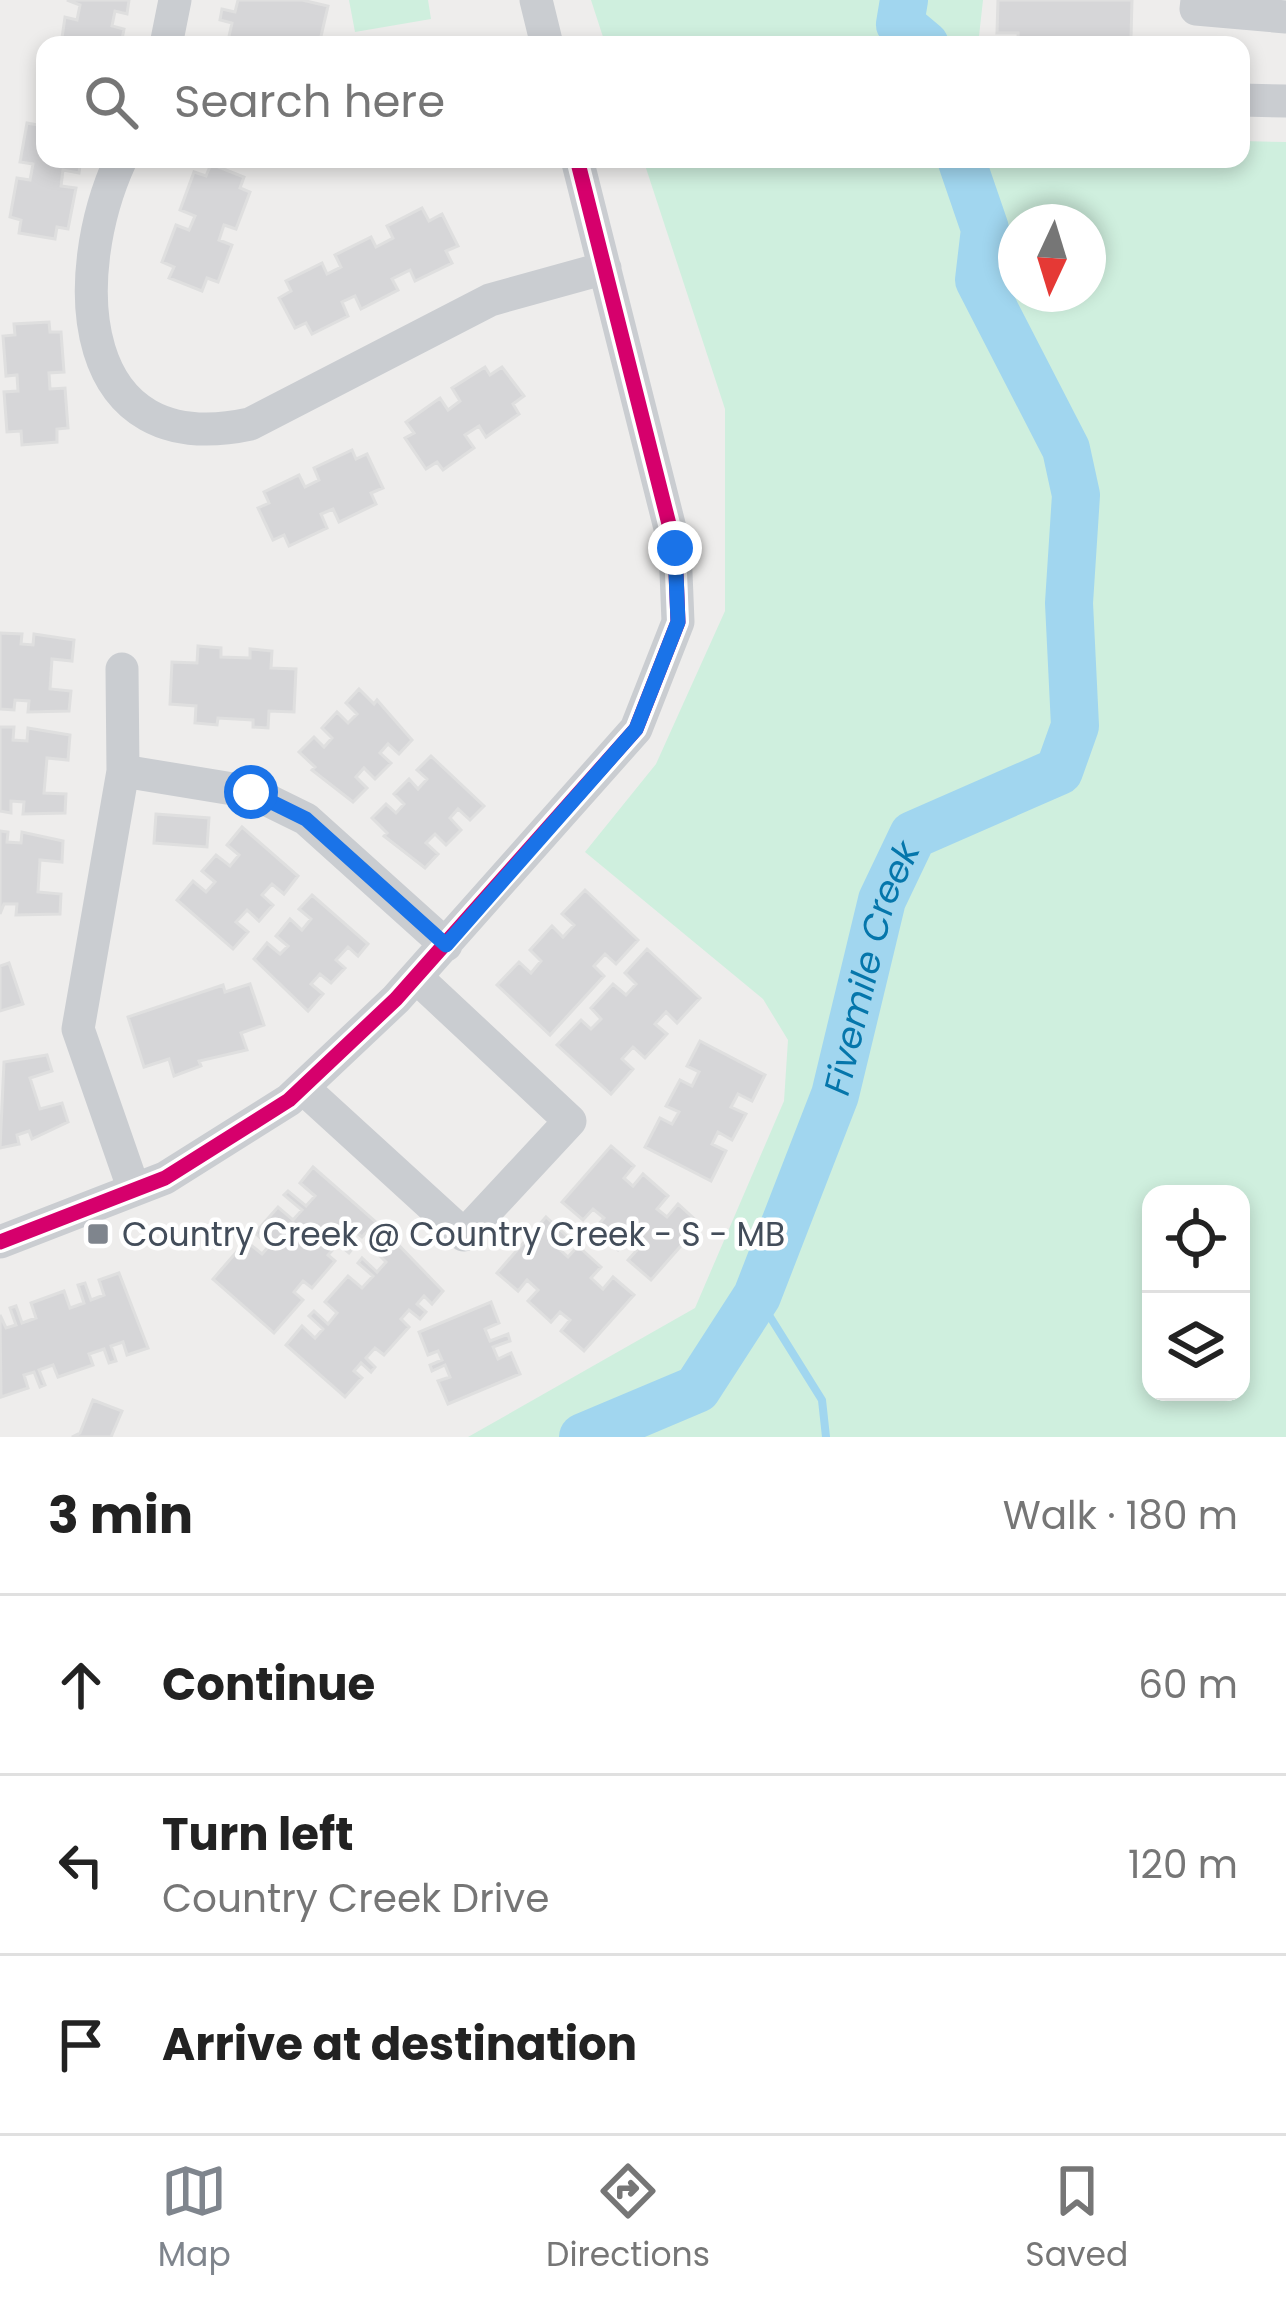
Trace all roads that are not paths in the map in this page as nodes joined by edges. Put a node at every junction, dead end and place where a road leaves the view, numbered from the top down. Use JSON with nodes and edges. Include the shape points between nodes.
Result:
{"nodes":[{"id":1,"x":176,"y":0,"type":"edge"},
{"id":2,"x":536,"y":0,"type":"edge"},
{"id":3,"x":1197,"y":0,"type":"edge"},
{"id":4,"x":1286,"y":17,"type":"edge"},
{"id":5,"x":168,"y":36,"type":"edge"},
{"id":6,"x":545,"y":36,"type":"edge"},
{"id":7,"x":1250,"y":100,"type":"edge"},
{"id":8,"x":1286,"y":101,"type":"edge"},
{"id":9,"x":117,"y":168,"type":"edge"},
{"id":10,"x":579,"y":168,"type":"edge"},
{"id":11,"x":605,"y":268,"type":"junction"},
{"id":12,"x":122,"y":669,"type":"dead end"},
{"id":13,"x":123,"y":770,"type":"junction"},
{"id":14,"x":446,"y":945,"type":"junction"},
{"id":15,"x":416,"y":977,"type":"junction"},
{"id":16,"x":303,"y":1088,"type":"junction"},
{"id":17,"x":134,"y":1190,"type":"junction"},
{"id":18,"x":0,"y":1242,"type":"edge"}],
"edges":[{"from":1,"to":5,"type":"street"},
{"from":2,"to":6,"type":"street"},
{"from":3,"to":4,"type":"street","via":[[1196,9]]},
{"from":7,"to":8,"type":"street"},
{"from":9,"to":11,"type":"street","via":[[88,284],[95,341],[124,399],[160,425],[211,432],[250,424],[490,300]]},
{"from":10,"to":11,"type":"street"},
{"from":11,"to":14,"type":"street","via":[[675,548],[678,622],[636,729]]},
{"from":12,"to":13,"type":"street"},
{"from":13,"to":14,"type":"street","via":[[251,792],[306,819]]},
{"from":13,"to":17,"type":"street","via":[[78,1029]]},
{"from":14,"to":15,"type":"street"},
{"from":15,"to":16,"type":"street"},
{"from":15,"to":16,"type":"street","via":[[570,1121],[464,1234]]},
{"from":16,"to":17,"type":"street"},
{"from":17,"to":18,"type":"street"}]}
